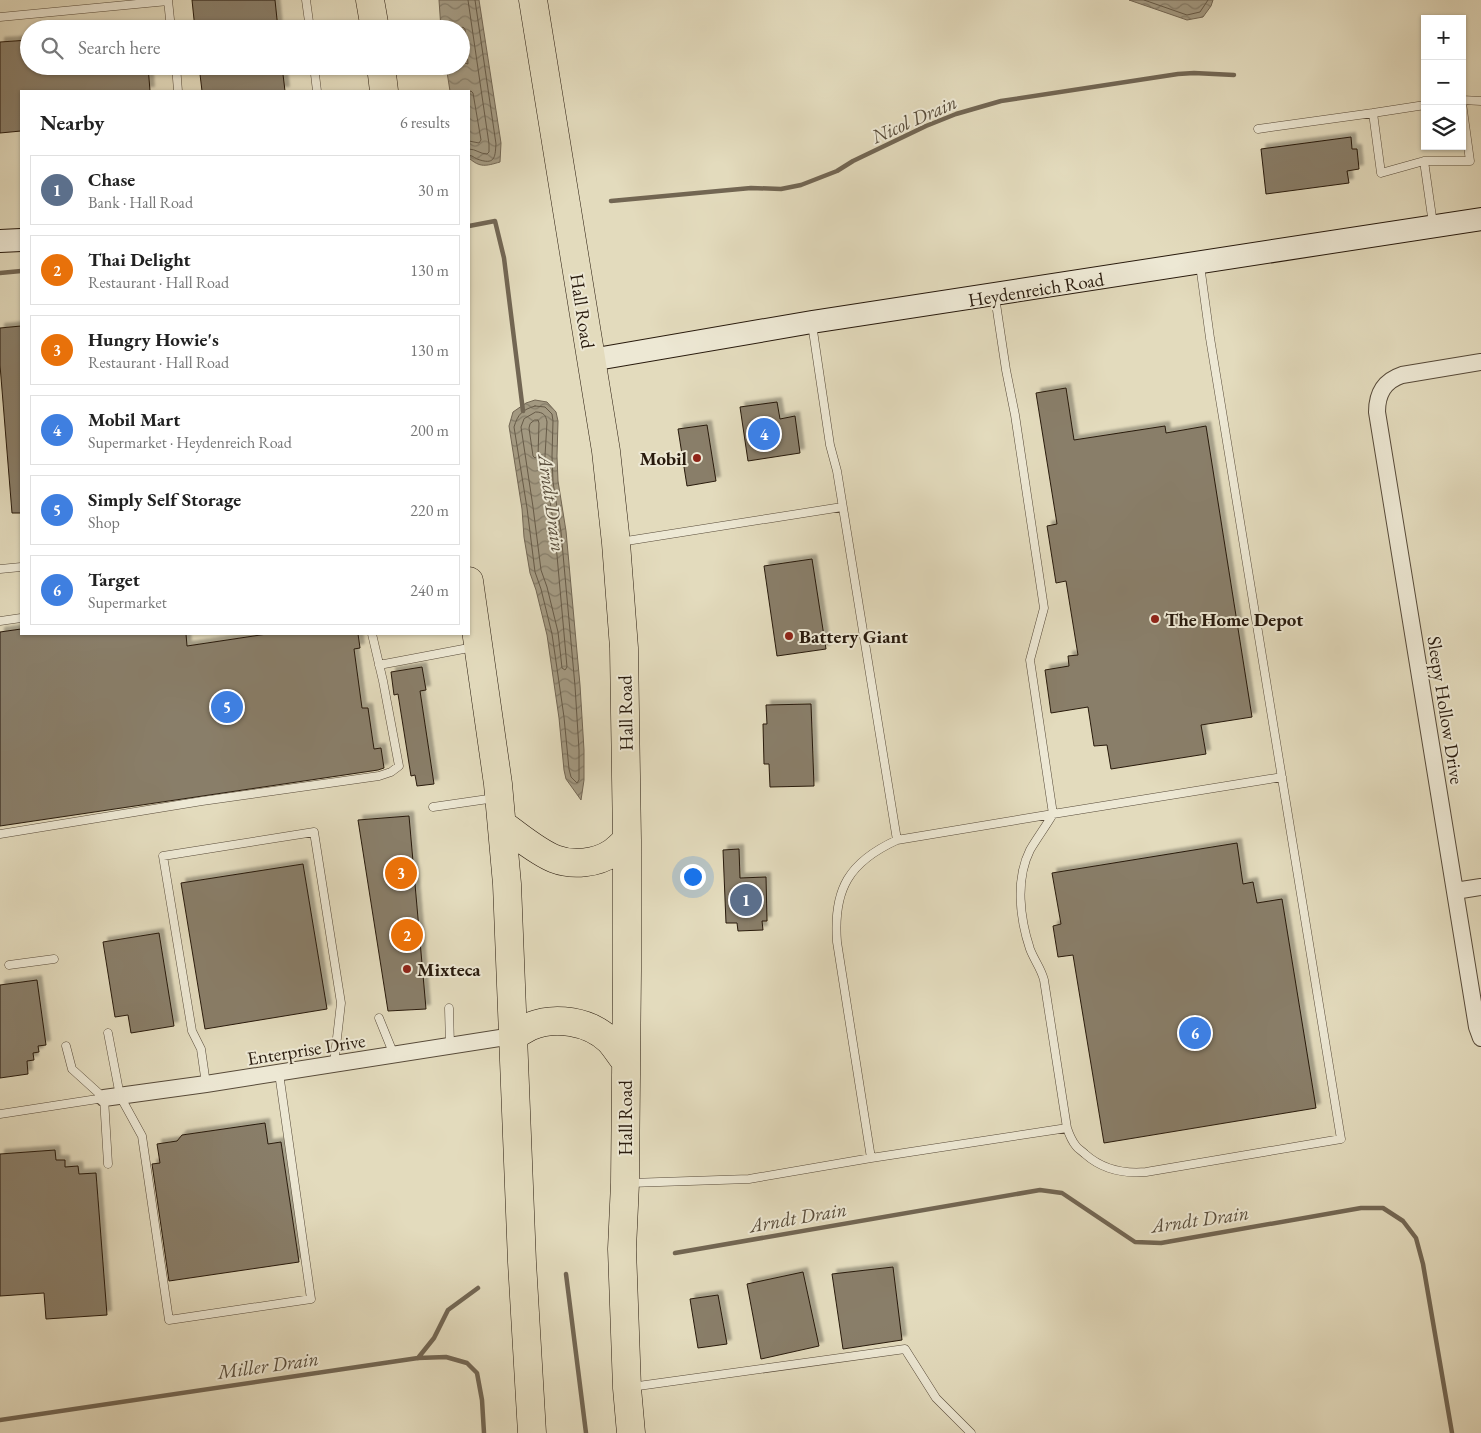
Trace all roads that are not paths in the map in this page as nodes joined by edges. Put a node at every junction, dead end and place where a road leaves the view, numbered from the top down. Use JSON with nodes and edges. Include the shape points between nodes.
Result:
{"nodes":[{"id":1,"x":306,"y":0,"type":"edge"},
{"id":2,"x":370,"y":0,"type":"edge"},
{"id":3,"x":533,"y":0,"type":"edge"},
{"id":4,"x":168,"y":1,"type":"edge"},
{"id":5,"x":0,"y":17,"type":"edge"},
{"id":6,"x":170,"y":20,"type":"edge"},
{"id":7,"x":309,"y":20,"type":"edge"},
{"id":8,"x":373,"y":20,"type":"edge"},
{"id":9,"x":177,"y":75,"type":"edge"},
{"id":10,"x":315,"y":75,"type":"edge"},
{"id":11,"x":381,"y":75,"type":"edge"},
{"id":12,"x":178,"y":90,"type":"edge"},
{"id":13,"x":317,"y":90,"type":"edge"},
{"id":14,"x":384,"y":90,"type":"edge"},
{"id":15,"x":1466,"y":101,"type":"edge"},
{"id":16,"x":1481,"y":101,"type":"edge"},
{"id":17,"x":1463,"y":105,"type":"edge"},
{"id":18,"x":1421,"y":106,"type":"edge"},
{"id":19,"x":1374,"y":112,"type":"junction"},
{"id":20,"x":1258,"y":129,"type":"dead end"},
{"id":21,"x":1424,"y":161,"type":"junction"},
{"id":22,"x":1481,"y":219,"type":"edge"},
{"id":23,"x":1434,"y":226,"type":"junction"},
{"id":24,"x":20,"y":240,"type":"edge"},
{"id":25,"x":0,"y":241,"type":"edge"},
{"id":26,"x":1200,"y":263,"type":"junction"},
{"id":27,"x":995,"y":295,"type":"junction"},
{"id":28,"x":812,"y":322,"type":"junction"},
{"id":29,"x":591,"y":360,"type":"junction"},
{"id":30,"x":1481,"y":362,"type":"edge"},
{"id":31,"x":842,"y":507,"type":"junction"},
{"id":32,"x":616,"y":543,"type":"junction"},
{"id":33,"x":20,"y":567,"type":"edge"},
{"id":34,"x":0,"y":569,"type":"edge"},
{"id":35,"x":470,"y":588,"type":"edge"},
{"id":36,"x":20,"y":618,"type":"edge"},
{"id":37,"x":0,"y":621,"type":"edge"},
{"id":38,"x":372,"y":635,"type":"edge"},
{"id":39,"x":479,"y":647,"type":"junction"},
{"id":40,"x":379,"y":665,"type":"junction"},
{"id":41,"x":1282,"y":777,"type":"junction"},
{"id":42,"x":500,"y":798,"type":"junction"},
{"id":43,"x":433,"y":807,"type":"dead end"},
{"id":44,"x":1053,"y":814,"type":"junction"},
{"id":45,"x":503,"y":825,"type":"junction"},
{"id":46,"x":0,"y":834,"type":"edge"},
{"id":47,"x":627,"y":840,"type":"junction"},
{"id":48,"x":897,"y":840,"type":"junction"},
{"id":49,"x":1481,"y":887,"type":"edge"},
{"id":50,"x":1455,"y":891,"type":"junction"},
{"id":51,"x":54,"y":959,"type":"dead end"},
{"id":52,"x":9,"y":965,"type":"dead end"},
{"id":53,"x":449,"y":1008,"type":"dead end"},
{"id":54,"x":379,"y":1018,"type":"dead end"},
{"id":55,"x":108,"y":1033,"type":"dead end"},
{"id":56,"x":514,"y":1036,"type":"junction"},
{"id":57,"x":1481,"y":1038,"type":"edge"},
{"id":58,"x":66,"y":1046,"type":"dead end"},
{"id":59,"x":450,"y":1046,"type":"junction"},
{"id":60,"x":394,"y":1055,"type":"junction"},
{"id":61,"x":626,"y":1062,"type":"junction"},
{"id":62,"x":334,"y":1064,"type":"junction"},
{"id":63,"x":279,"y":1073,"type":"junction"},
{"id":64,"x":206,"y":1084,"type":"junction"},
{"id":65,"x":112,"y":1097,"type":"junction"},
{"id":66,"x":0,"y":1114,"type":"edge"},
{"id":67,"x":1067,"y":1128,"type":"junction"},
{"id":68,"x":871,"y":1158,"type":"junction"},
{"id":69,"x":108,"y":1164,"type":"dead end"},
{"id":70,"x":625,"y":1183,"type":"junction"},
{"id":71,"x":626,"y":1388,"type":"junction"},
{"id":72,"x":532,"y":1433,"type":"edge"},
{"id":73,"x":631,"y":1433,"type":"edge"},
{"id":74,"x":971,"y":1433,"type":"edge"}],
"edges":[{"from":1,"to":7,"type":"lane"},
{"from":2,"to":8,"type":"highway"},
{"from":3,"to":29,"type":"highway","name":"Hall Road"},
{"from":4,"to":5,"type":"lane"},
{"from":4,"to":6,"type":"lane"},
{"from":9,"to":12,"type":"lane"},
{"from":10,"to":13,"type":"lane"},
{"from":11,"to":14,"type":"highway"},
{"from":15,"to":16,"type":"lane"},
{"from":17,"to":21,"type":"lane","via":[[1470,161]]},
{"from":18,"to":19,"type":"lane"},
{"from":19,"to":20,"type":"lane"},
{"from":19,"to":21,"type":"lane","via":[[1381,173]]},
{"from":21,"to":23,"type":"lane"},
{"from":22,"to":23,"type":"street","name":"Heydenreich Road"},
{"from":23,"to":26,"type":"street","name":"Heydenreich Road"},
{"from":24,"to":25,"type":"street"},
{"from":26,"to":27,"type":"street","name":"Heydenreich Road"},
{"from":26,"to":41,"type":"lane"},
{"from":27,"to":28,"type":"street","name":"Heydenreich Road"},
{"from":27,"to":44,"type":"lane","via":[[1044,608],[1030,660]]},
{"from":28,"to":29,"type":"street","name":"Heydenreich Road"},
{"from":28,"to":31,"type":"lane"},
{"from":29,"to":32,"type":"highway","name":"Hall Road","via":[[606,451]]},
{"from":30,"to":50,"type":"street","name":"Sleepy Hollow Drive","via":[[1394,377],[1378,396],[1377,412]]},
{"from":31,"to":32,"type":"lane"},
{"from":31,"to":48,"type":"lane"},
{"from":32,"to":47,"type":"highway","name":"Hall Road","via":[[624,648]]},
{"from":33,"to":34,"type":"lane"},
{"from":35,"to":39,"type":"highway"},
{"from":36,"to":37,"type":"lane"},
{"from":38,"to":40,"type":"lane"},
{"from":39,"to":40,"type":"lane"},
{"from":39,"to":42,"type":"highway"},
{"from":40,"to":46,"type":"lane","via":[[399,766],[391,772]]},
{"from":41,"to":44,"type":"lane"},
{"from":41,"to":67,"type":"lane","via":[[1341,1139],[1133,1173],[1106,1168],[1092,1160],[1076,1146]]},
{"from":42,"to":43,"type":"lane"},
{"from":42,"to":45,"type":"highway"},
{"from":44,"to":48,"type":"lane"},
{"from":44,"to":67,"type":"lane","via":[[1025,862],[1021,900],[1031,950],[1044,980]]},
{"from":45,"to":47,"type":"highway","via":[[556,860],[572,862],[596,860],[611,854]]},
{"from":45,"to":56,"type":"highway"},
{"from":47,"to":61,"type":"highway","name":"Hall Road"},
{"from":48,"to":68,"type":"lane","via":[[881,847],[854,871],[846,880],[838,903],[837,942]]},
{"from":49,"to":50,"type":"street"},
{"from":50,"to":57,"type":"street","name":"Sleepy Hollow Drive"},
{"from":51,"to":52,"type":"lane"},
{"from":53,"to":59,"type":"lane"},
{"from":54,"to":60,"type":"lane"},
{"from":55,"to":65,"type":"lane"},
{"from":56,"to":59,"type":"street","name":"Enterprise Drive"},
{"from":56,"to":61,"type":"highway","via":[[531,1026],[570,1022],[587,1026],[609,1040]]},
{"from":56,"to":72,"type":"highway"},
{"from":58,"to":65,"type":"lane","via":[[72,1069]]},
{"from":59,"to":60,"type":"street","name":"Enterprise Drive"},
{"from":60,"to":62,"type":"street","name":"Enterprise Drive"},
{"from":61,"to":70,"type":"highway","name":"Hall Road"},
{"from":62,"to":63,"type":"street","name":"Enterprise Drive"},
{"from":62,"to":64,"type":"lane","via":[[341,1003],[314,832],[162,856],[192,1031],[202,1049]]},
{"from":63,"to":64,"type":"street","name":"Enterprise Drive"},
{"from":63,"to":65,"type":"lane","via":[[311,1299],[169,1320],[142,1136]]},
{"from":64,"to":65,"type":"street","name":"Enterprise Drive"},
{"from":65,"to":66,"type":"lane"},
{"from":65,"to":69,"type":"lane"},
{"from":67,"to":68,"type":"lane"},
{"from":68,"to":70,"type":"lane","via":[[750,1179]]},
{"from":70,"to":71,"type":"highway","name":"Hall Road","via":[[622,1249]]},
{"from":71,"to":73,"type":"highway","name":"Hall Road"},
{"from":71,"to":74,"type":"lane","via":[[905,1349],[936,1398]]}]}
